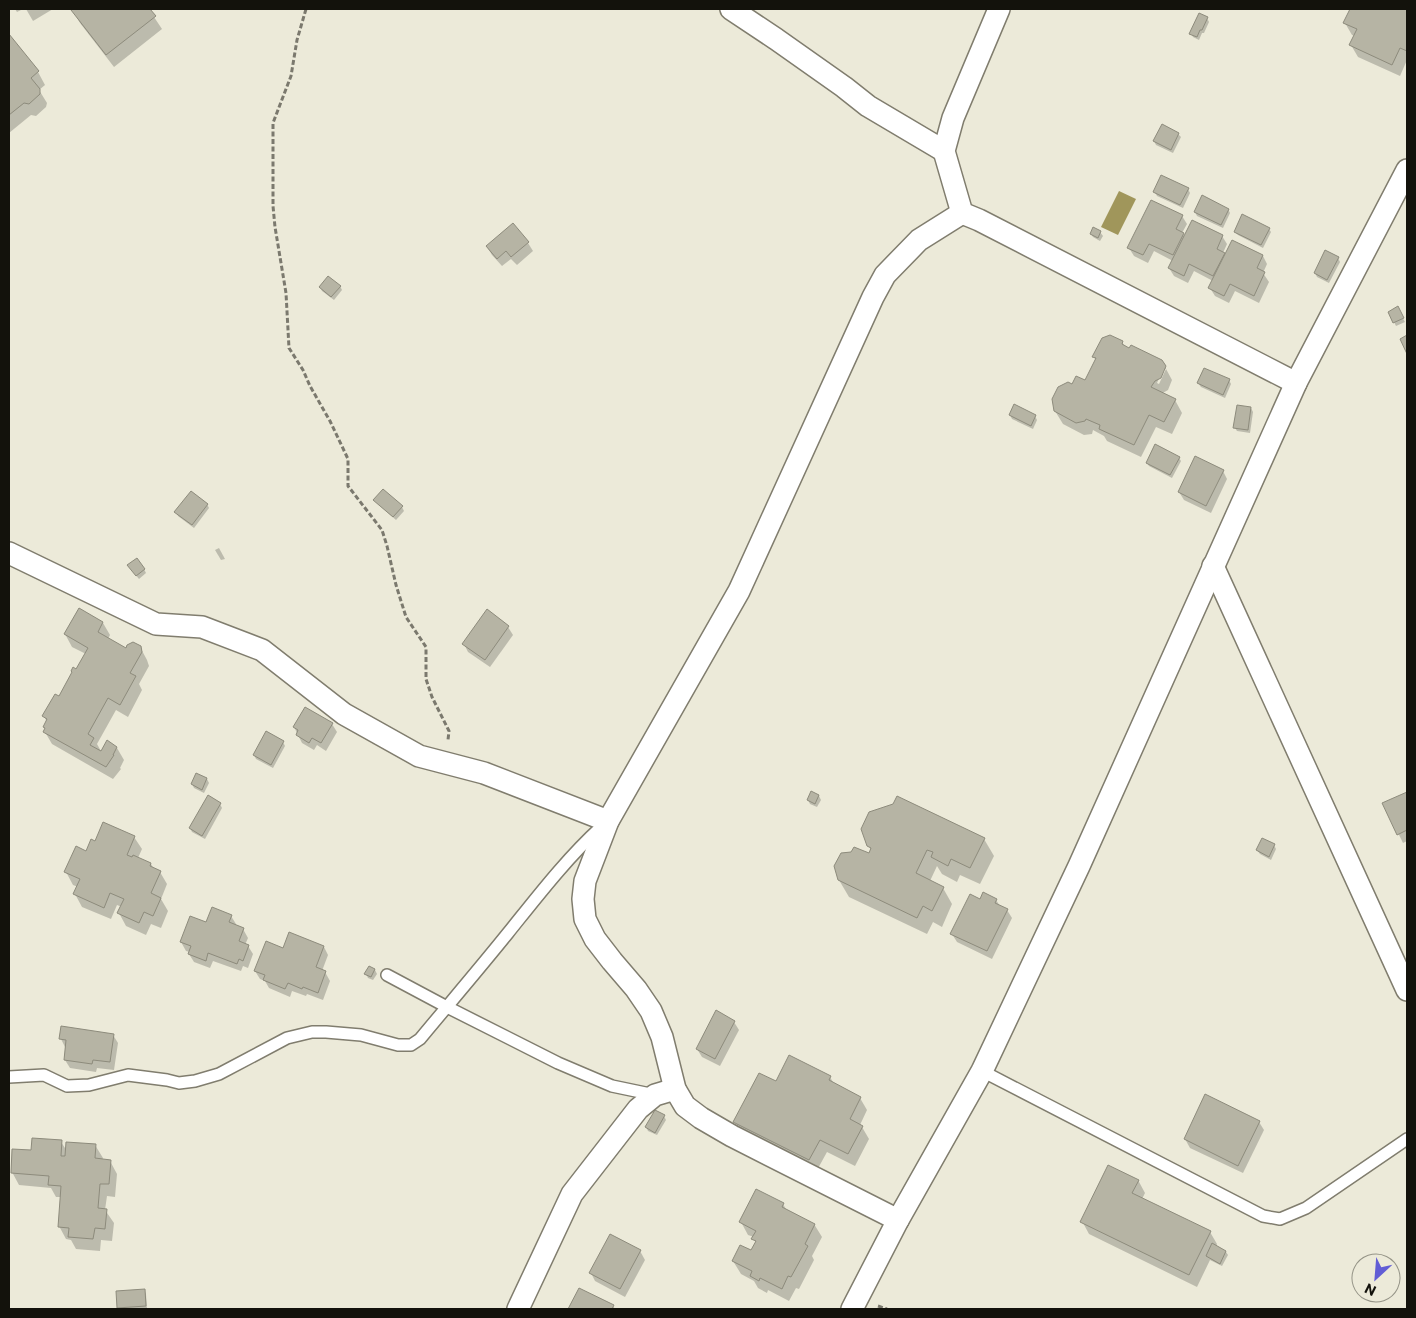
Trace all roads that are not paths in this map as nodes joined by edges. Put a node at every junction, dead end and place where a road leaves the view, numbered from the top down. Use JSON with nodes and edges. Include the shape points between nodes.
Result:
{"nodes":[{"id":1,"x":731,"y":9,"type":"edge"},
{"id":2,"x":999,"y":9,"type":"edge"},
{"id":3,"x":944,"y":151,"type":"junction"},
{"id":4,"x":1407,"y":170,"type":"edge"},
{"id":5,"x":962,"y":212,"type":"junction"},
{"id":6,"x":1296,"y":383,"type":"junction"},
{"id":7,"x":9,"y":553,"type":"edge"},
{"id":8,"x":1213,"y":566,"type":"junction"},
{"id":9,"x":608,"y":821,"type":"junction"},
{"id":10,"x":387,"y":975,"type":"dead end"},
{"id":11,"x":1407,"y":990,"type":"edge"},
{"id":12,"x":447,"y":1007,"type":"junction"},
{"id":13,"x":982,"y":1071,"type":"junction"},
{"id":14,"x":9,"y":1077,"type":"edge"},
{"id":15,"x":665,"y":1092,"type":"junction"},
{"id":16,"x":1407,"y":1139,"type":"edge"},
{"id":17,"x":898,"y":1220,"type":"junction"},
{"id":18,"x":518,"y":1309,"type":"edge"},
{"id":19,"x":852,"y":1309,"type":"edge"}],
"edges":[{"from":1,"to":3,"type":"street","via":[[868,106]]},
{"from":2,"to":3,"type":"street","via":[[953,118]]},
{"from":3,"to":5,"type":"street"},
{"from":4,"to":6,"type":"street"},
{"from":5,"to":6,"type":"street"},
{"from":5,"to":9,"type":"street","via":[[919,240],[886,275],[739,591]]},
{"from":6,"to":8,"type":"street"},
{"from":7,"to":9,"type":"street","via":[[156,624],[202,627],[262,650],[344,714],[419,756],[484,773]]},
{"from":8,"to":11,"type":"street"},
{"from":8,"to":13,"type":"street"},
{"from":9,"to":12,"type":"lane","via":[[581,845]]},
{"from":9,"to":15,"type":"street","via":[[585,881],[585,919],[596,939],[651,1011],[662,1037]]},
{"from":10,"to":12,"type":"lane"},
{"from":12,"to":14,"type":"lane","via":[[411,1045],[361,1034],[312,1032],[288,1038],[219,1074],[195,1081],[179,1083],[128,1075],[88,1085],[68,1086],[44,1075]]},
{"from":12,"to":15,"type":"lane","via":[[558,1063],[612,1086]]},
{"from":13,"to":16,"type":"lane","via":[[1263,1216],[1280,1219],[1306,1208]]},
{"from":13,"to":17,"type":"street"},
{"from":15,"to":17,"type":"street","via":[[708,1123]]},
{"from":15,"to":18,"type":"street","via":[[638,1109],[572,1194]]},
{"from":17,"to":19,"type":"street"}]}
